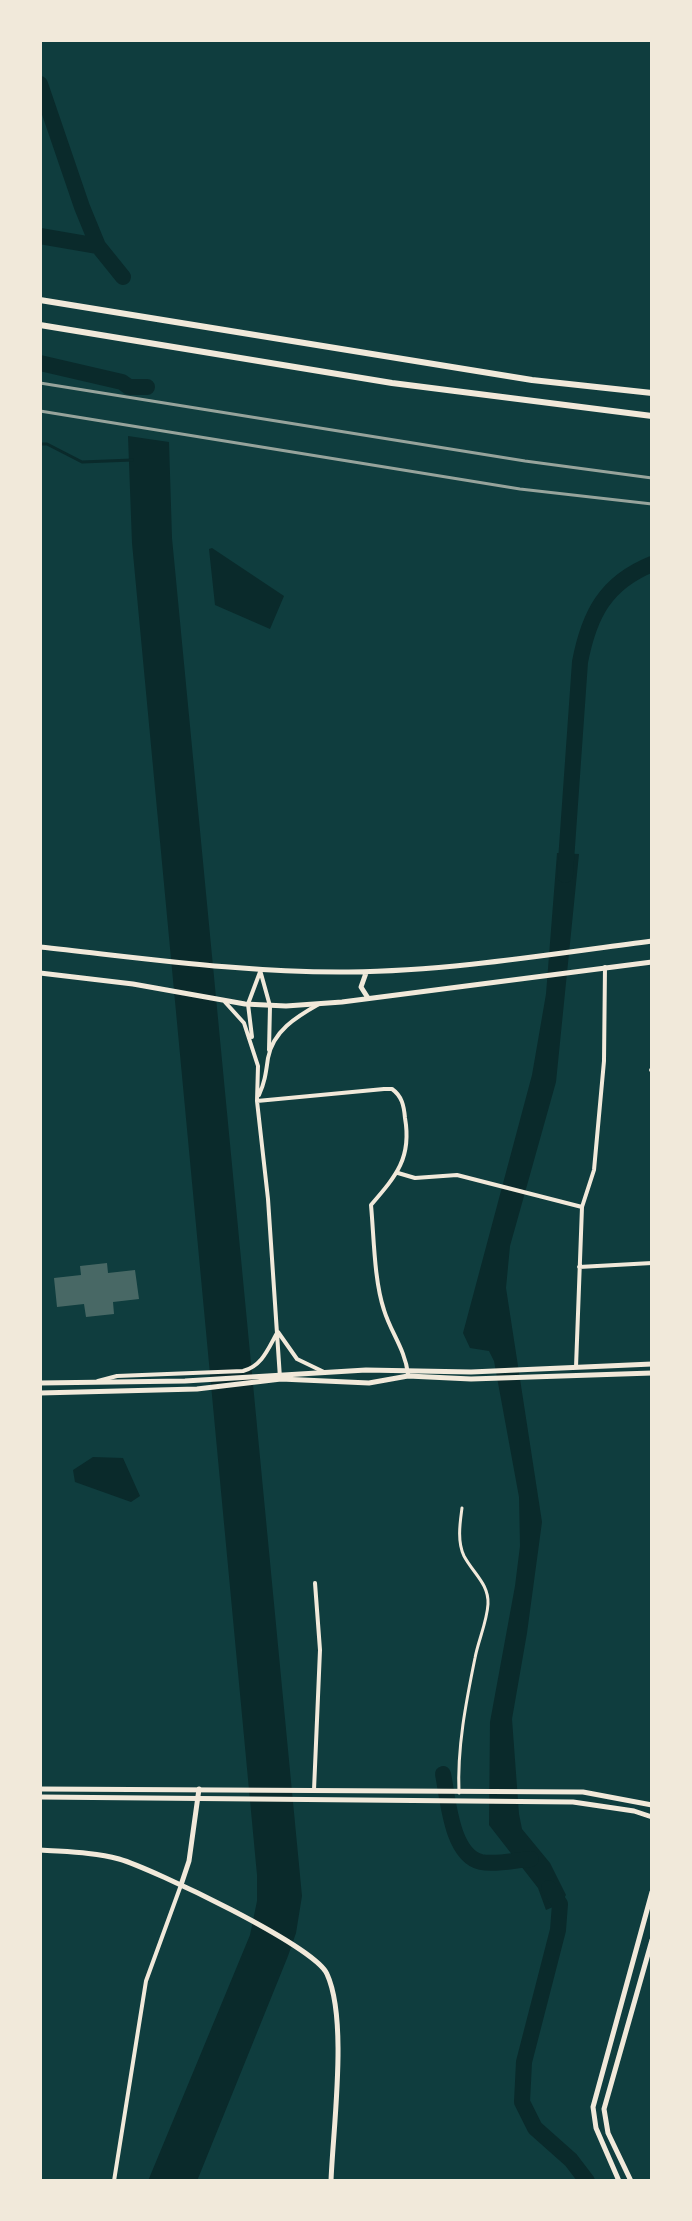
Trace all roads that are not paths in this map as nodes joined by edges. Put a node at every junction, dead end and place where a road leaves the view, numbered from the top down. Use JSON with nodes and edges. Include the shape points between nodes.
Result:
{"nodes":[{"id":1,"x":40,"y":300,"type":"edge"},
{"id":2,"x":40,"y":325,"type":"edge"},
{"id":3,"x":652,"y":393,"type":"edge"},
{"id":4,"x":652,"y":416,"type":"edge"},
{"id":5,"x":652,"y":941,"type":"edge"},
{"id":6,"x":40,"y":947,"type":"edge"},
{"id":7,"x":652,"y":962,"type":"edge"},
{"id":8,"x":605,"y":967,"type":"junction"},
{"id":9,"x":260,"y":970,"type":"junction"},
{"id":10,"x":367,"y":972,"type":"junction"},
{"id":11,"x":40,"y":973,"type":"edge"},
{"id":12,"x":368,"y":998,"type":"junction"},
{"id":13,"x":223,"y":1001,"type":"junction"},
{"id":14,"x":248,"y":1004,"type":"junction"},
{"id":15,"x":319,"y":1004,"type":"junction"},
{"id":16,"x":270,"y":1006,"type":"junction"},
{"id":17,"x":253,"y":1046,"type":"junction"},
{"id":18,"x":268,"y":1057,"type":"junction"},
{"id":19,"x":257,"y":1101,"type":"junction"},
{"id":20,"x":398,"y":1173,"type":"junction"},
{"id":21,"x":582,"y":1207,"type":"junction"},
{"id":22,"x":652,"y":1263,"type":"edge"},
{"id":23,"x":579,"y":1267,"type":"junction"},
{"id":24,"x":278,"y":1331,"type":"junction"},
{"id":25,"x":652,"y":1364,"type":"edge"},
{"id":26,"x":576,"y":1367,"type":"junction"},
{"id":27,"x":408,"y":1372,"type":"junction"},
{"id":28,"x":326,"y":1373,"type":"junction"},
{"id":29,"x":652,"y":1373,"type":"edge"},
{"id":30,"x":280,"y":1377,"type":"junction"},
{"id":31,"x":261,"y":1378,"type":"junction"},
{"id":32,"x":92,"y":1382,"type":"junction"},
{"id":33,"x":40,"y":1383,"type":"edge"},
{"id":34,"x":40,"y":1393,"type":"edge"},
{"id":35,"x":462,"y":1508,"type":"dead end"},
{"id":36,"x":315,"y":1583,"type":"dead end"},
{"id":37,"x":40,"y":1789,"type":"edge"},
{"id":38,"x":199,"y":1789,"type":"junction"},
{"id":39,"x":314,"y":1790,"type":"junction"},
{"id":40,"x":459,"y":1793,"type":"junction"},
{"id":41,"x":40,"y":1797,"type":"edge"},
{"id":42,"x":199,"y":1798,"type":"junction"},
{"id":43,"x":652,"y":1805,"type":"edge"},
{"id":44,"x":652,"y":1817,"type":"edge"},
{"id":45,"x":40,"y":1850,"type":"edge"},
{"id":46,"x":181,"y":1885,"type":"junction"},
{"id":47,"x":652,"y":1892,"type":"edge"},
{"id":48,"x":652,"y":1940,"type":"edge"},
{"id":49,"x":114,"y":2181,"type":"edge"},
{"id":50,"x":331,"y":2181,"type":"edge"},
{"id":51,"x":619,"y":2181,"type":"edge"},
{"id":52,"x":631,"y":2181,"type":"edge"}],
"edges":[{"from":1,"to":3,"type":"highway","via":[[445,367]]},
{"from":2,"to":4,"type":"highway","via":[[392,383]]},
{"from":5,"to":10,"type":"main road"},
{"from":6,"to":9,"type":"main road"},
{"from":7,"to":8,"type":"main road"},
{"from":8,"to":12,"type":"main road"},
{"from":8,"to":21,"type":"street","via":[[604,1061],[594,1170]]},
{"from":9,"to":10,"type":"main road"},
{"from":9,"to":14,"type":"street"},
{"from":9,"to":16,"type":"street"},
{"from":10,"to":12,"type":"main road","via":[[361,987]]},
{"from":11,"to":13,"type":"main road"},
{"from":12,"to":15,"type":"main road"},
{"from":13,"to":14,"type":"main road"},
{"from":13,"to":17,"type":"street","via":[[238,1013]]},
{"from":14,"to":16,"type":"main road"},
{"from":14,"to":17,"type":"street"},
{"from":15,"to":16,"type":"main road"},
{"from":15,"to":18,"type":"street","via":[[287,1025]]},
{"from":16,"to":18,"type":"street"},
{"from":17,"to":19,"type":"street"},
{"from":18,"to":19,"type":"street"},
{"from":19,"to":20,"type":"street","via":[[392,1089],[403,1102],[407,1135]]},
{"from":19,"to":24,"type":"street"},
{"from":20,"to":21,"type":"street","via":[[415,1178],[457,1175]]},
{"from":20,"to":27,"type":"street","via":[[371,1205],[380,1295]]},
{"from":21,"to":23,"type":"street"},
{"from":22,"to":23,"type":"street"},
{"from":23,"to":26,"type":"street"},
{"from":24,"to":28,"type":"street","via":[[297,1359]]},
{"from":24,"to":30,"type":"street"},
{"from":24,"to":32,"type":"street","via":[[252,1369]]},
{"from":25,"to":26,"type":"main road"},
{"from":26,"to":27,"type":"main road"},
{"from":27,"to":28,"type":"main road"},
{"from":27,"to":29,"type":"main road","via":[[471,1379]]},
{"from":27,"to":30,"type":"main road","via":[[369,1383]]},
{"from":28,"to":30,"type":"main road"},
{"from":30,"to":31,"type":"main road"},
{"from":31,"to":32,"type":"main road"},
{"from":31,"to":34,"type":"main road","via":[[197,1389]]},
{"from":32,"to":33,"type":"main road"},
{"from":35,"to":40,"type":"street","via":[[462,1553],[486,1587],[488,1605],[465,1720]]},
{"from":36,"to":39,"type":"street","via":[[320,1650]]},
{"from":37,"to":38,"type":"main road"},
{"from":38,"to":39,"type":"main road"},
{"from":38,"to":42,"type":"main road"},
{"from":39,"to":40,"type":"main road"},
{"from":40,"to":43,"type":"main road","via":[[583,1792]]},
{"from":41,"to":42,"type":"main road"},
{"from":42,"to":44,"type":"main road","via":[[591,1803]]},
{"from":42,"to":46,"type":"main road"},
{"from":45,"to":46,"type":"main road","via":[[121,1860]]},
{"from":46,"to":49,"type":"street","via":[[146,1981]]},
{"from":46,"to":50,"type":"main road","via":[[306,1952],[326,1970],[336,2017]]},
{"from":47,"to":51,"type":"main road","via":[[593,2107],[596,2128]]},
{"from":48,"to":52,"type":"main road","via":[[604,2109],[608,2133]]}]}
